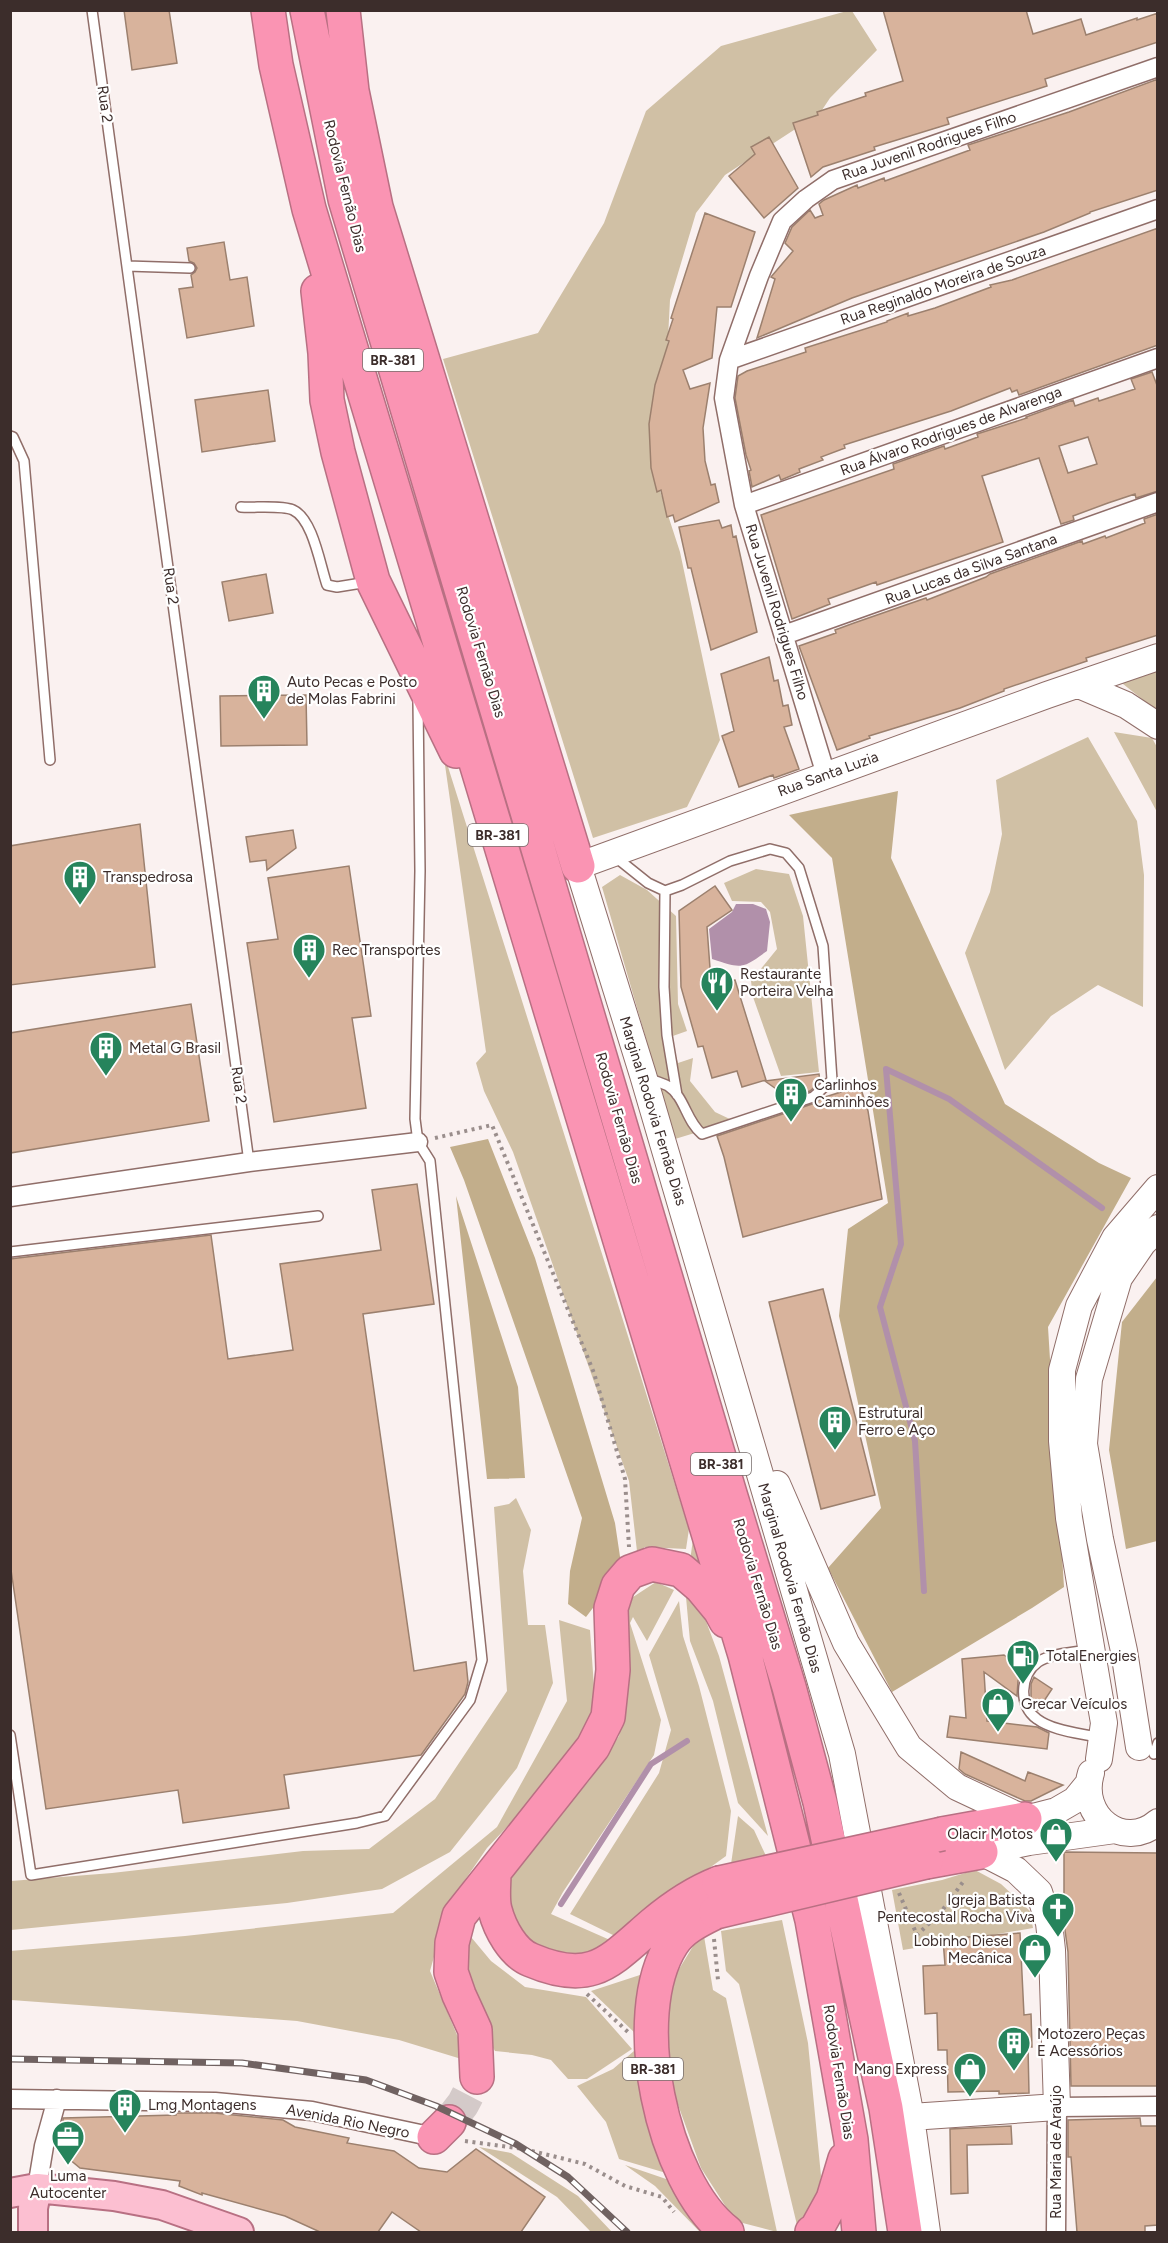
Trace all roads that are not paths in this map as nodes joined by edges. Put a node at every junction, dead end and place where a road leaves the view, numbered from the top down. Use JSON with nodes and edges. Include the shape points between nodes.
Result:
{"nodes":[{"id":1,"x":92,"y":10,"type":"edge"},
{"id":2,"x":268,"y":10,"type":"edge"},
{"id":3,"x":307,"y":10,"type":"edge"},
{"id":4,"x":343,"y":10,"type":"edge"},
{"id":5,"x":1158,"y":66,"type":"edge"},
{"id":6,"x":309,"y":209,"type":"junction"},
{"id":7,"x":1158,"y":209,"type":"edge"},
{"id":8,"x":127,"y":266,"type":"junction"},
{"id":9,"x":190,"y":268,"type":"dead end"},
{"id":10,"x":1158,"y":358,"type":"edge"},
{"id":11,"x":729,"y":360,"type":"junction"},
{"id":12,"x":10,"y":436,"type":"edge"},
{"id":13,"x":1158,"y":502,"type":"edge"},
{"id":14,"x":744,"y":505,"type":"junction"},
{"id":15,"x":241,"y":507,"type":"dead end"},
{"id":16,"x":373,"y":581,"type":"junction"},
{"id":17,"x":784,"y":635,"type":"junction"},
{"id":18,"x":1158,"y":657,"type":"edge"},
{"id":19,"x":418,"y":674,"type":"junction"},
{"id":20,"x":1079,"y":685,"type":"junction"},
{"id":21,"x":1158,"y":726,"type":"edge"},
{"id":22,"x":50,"y":760,"type":"dead end"},
{"id":23,"x":826,"y":775,"type":"junction"},
{"id":24,"x":498,"y":835,"type":"junction"},
{"id":25,"x":612,"y":854,"type":"junction"},
{"id":26,"x":578,"y":866,"type":"junction"},
{"id":27,"x":665,"y":891,"type":"junction"},
{"id":28,"x":643,"y":1075,"type":"junction"},
{"id":29,"x":677,"y":1095,"type":"junction"},
{"id":30,"x":418,"y":1142,"type":"junction"},
{"id":31,"x":249,"y":1162,"type":"junction"},
{"id":32,"x":1158,"y":1188,"type":"edge"},
{"id":33,"x":10,"y":1197,"type":"edge"},
{"id":34,"x":318,"y":1216,"type":"dead end"},
{"id":35,"x":1158,"y":1228,"type":"edge"},
{"id":36,"x":10,"y":1252,"type":"edge"},
{"id":37,"x":729,"y":1368,"type":"junction"},
{"id":38,"x":1092,"y":1649,"type":"junction"},
{"id":39,"x":745,"y":1655,"type":"junction"},
{"id":40,"x":10,"y":1735,"type":"edge"},
{"id":41,"x":1101,"y":1749,"type":"junction"},
{"id":42,"x":1152,"y":1750,"type":"edge"},
{"id":43,"x":1088,"y":1784,"type":"junction"},
{"id":44,"x":1024,"y":1819,"type":"junction"},
{"id":45,"x":1153,"y":1828,"type":"edge"},
{"id":46,"x":1115,"y":1830,"type":"junction"},
{"id":47,"x":975,"y":1865,"type":"junction"},
{"id":48,"x":494,"y":1873,"type":"junction"},
{"id":49,"x":716,"y":1909,"type":"junction"},
{"id":50,"x":477,"y":2077,"type":"tunnel mouth"},
{"id":51,"x":10,"y":2099,"type":"edge"},
{"id":52,"x":57,"y":2099,"type":"junction"},
{"id":53,"x":1158,"y":2106,"type":"edge"},
{"id":54,"x":1056,"y":2107,"type":"junction"},
{"id":55,"x":910,"y":2117,"type":"junction"},
{"id":56,"x":442,"y":2130,"type":"road end"},
{"id":57,"x":851,"y":2140,"type":"junction"},
{"id":58,"x":24,"y":2190,"type":"edge"},
{"id":59,"x":33,"y":2232,"type":"edge"},
{"id":60,"x":239,"y":2232,"type":"edge"},
{"id":61,"x":727,"y":2232,"type":"edge"},
{"id":62,"x":812,"y":2232,"type":"edge"},
{"id":63,"x":859,"y":2232,"type":"edge"},
{"id":64,"x":905,"y":2232,"type":"edge"},
{"id":65,"x":927,"y":2232,"type":"edge"},
{"id":66,"x":1056,"y":2232,"type":"edge"}],
"edges":[{"from":1,"to":8,"type":"lane","name":"Rua 2"},
{"from":2,"to":6,"type":"highway","name":"Rodovia Fernão Dias","number":"BR-381","via":[[276,65]]},
{"from":3,"to":64,"type":"highway","name":"Rodovia Fernão Dias","number":"BR-381","via":[[345,199],[820,1802],[886,2108]]},
{"from":4,"to":26,"type":"highway","number":"BR-381","via":[[352,91],[376,207]]},
{"from":5,"to":11,"type":"street","name":"Rua Juvenil Rodrigues Filho","via":[[833,180],[782,221]]},
{"from":6,"to":16,"type":"highway","via":[[327,400]]},
{"from":6,"to":24,"type":"highway","name":"Rodovia Fernão Dias","number":"BR-381"},
{"from":7,"to":11,"type":"street","name":"Rua Reginaldo Moreira de Souza"},
{"from":8,"to":9,"type":"lane"},
{"from":8,"to":31,"type":"lane","name":"Rua 2"},
{"from":10,"to":14,"type":"street","name":"Rua Álvaro Rodrigues de Alvarenga"},
{"from":11,"to":14,"type":"street","name":"Rua Juvenil Rodrigues Filho","via":[[724,398]]},
{"from":12,"to":22,"type":"lane","via":[[24,460]]},
{"from":13,"to":17,"type":"street","name":"Rua Lucas da Silva Santana"},
{"from":14,"to":17,"type":"street","name":"Rua Juvenil Rodrigues Filho"},
{"from":15,"to":16,"type":"lane","via":[[291,509],[301,515],[327,585]]},
{"from":16,"to":19,"type":"highway"},
{"from":17,"to":23,"type":"street","name":"Rua Juvenil Rodrigues Filho"},
{"from":18,"to":20,"type":"main road","name":"Rua Santa Luzia"},
{"from":19,"to":24,"type":"highway"},
{"from":19,"to":30,"type":"lane"},
{"from":20,"to":21,"type":"main road","via":[[1126,705]]},
{"from":20,"to":23,"type":"main road","name":"Rua Santa Luzia"},
{"from":23,"to":25,"type":"main road","name":"Rua Santa Luzia"},
{"from":24,"to":39,"type":"highway","name":"Rodovia Fernão Dias","number":"BR-381"},
{"from":25,"to":26,"type":"main road","name":"Rua Santa Luzia"},
{"from":25,"to":27,"type":"lane","via":[[648,883]]},
{"from":26,"to":28,"type":"main road","name":"Marginal Rodovia Fernão Dias","number":"BR-381"},
{"from":27,"to":29,"type":"lane","via":[[664,987]]},
{"from":27,"to":29,"type":"lane","via":[[730,861],[770,849],[786,853],[799,868],[824,946],[832,1072],[832,1080],[813,1097],[707,1134],[693,1127]]},
{"from":28,"to":29,"type":"lane","via":[[668,1086]]},
{"from":28,"to":37,"type":"main road","name":"Marginal Rodovia Fernão Dias","number":"BR-381"},
{"from":30,"to":31,"type":"street"},
{"from":30,"to":40,"type":"lane","via":[[430,1161],[482,1659],[470,1700],[385,1816],[31,1875]]},
{"from":31,"to":33,"type":"street"},
{"from":32,"to":38,"type":"main road","via":[[1115,1238],[1078,1306],[1062,1370],[1062,1441],[1069,1518]]},
{"from":34,"to":36,"type":"lane"},
{"from":35,"to":42,"type":"main road","via":[[1119,1278],[1089,1378],[1084,1444],[1124,1652]]},
{"from":37,"to":44,"type":"main road","via":[[846,1643],[909,1747],[957,1787]]},
{"from":37,"to":55,"type":"main road","name":"Marginal Rodovia Fernão Dias","number":"BR-381","via":[[842,1754]]},
{"from":38,"to":41,"type":"main road","via":[[1104,1723]]},
{"from":38,"to":41,"type":"lane","via":[[1038,1662],[1025,1679],[1024,1702],[1035,1718]]},
{"from":39,"to":48,"type":"highway","via":[[720,1610],[702,1587],[681,1570],[652,1564],[630,1572],[618,1586],[611,1608],[613,1670],[608,1717],[593,1747]]},
{"from":39,"to":57,"type":"highway","name":"Rodovia Fernão Dias","number":"BR-381","via":[[812,1920]]},
{"from":41,"to":42,"type":"main road"},
{"from":41,"to":43,"type":"main road"},
{"from":43,"to":44,"type":"main road","via":[[1075,1800],[1056,1811]]},
{"from":43,"to":46,"type":"main road","via":[[1093,1812]]},
{"from":44,"to":49,"type":"highway","bridge":true,"via":[[942,1834]]},
{"from":45,"to":46,"type":"main road"},
{"from":46,"to":47,"type":"main road"},
{"from":47,"to":49,"type":"highway","bridge":true,"via":[[926,1862]]},
{"from":47,"to":54,"type":"main road","name":"Rua Maria de Araújo","via":[[1016,1870],[1039,1892],[1052,1950]]},
{"from":48,"to":49,"type":"highway","via":[[494,1909],[506,1935],[521,1956],[551,1969],[578,1972],[606,1963],[671,1909]]},
{"from":48,"to":50,"type":"highway","via":[[459,1916],[452,1943],[451,1972],[475,2030]]},
{"from":49,"to":61,"type":"highway","number":"BR-381","via":[[688,1927],[672,1944],[652,2002],[650,2031],[657,2089],[678,2162],[709,2215]]},
{"from":51,"to":52,"type":"street","name":"Avenida Rio Negro"},
{"from":52,"to":56,"type":"street","name":"Avenida Rio Negro","via":[[215,2102]]},
{"from":52,"to":58,"type":"street","via":[[44,2146]]},
{"from":53,"to":54,"type":"street"},
{"from":54,"to":55,"type":"main road"},
{"from":54,"to":66,"type":"street","name":"Rua Maria de Araújo"},
{"from":55,"to":65,"type":"main road","name":"Marginal Rodovia Fernão Dias","number":"BR-381"},
{"from":57,"to":62,"type":"highway","number":"BR-381","via":[[833,2199]]},
{"from":57,"to":63,"type":"highway","name":"Rodovia Fernão Dias","number":"BR-381"},
{"from":58,"to":59,"type":"main road","via":[[33,2208]]},
{"from":58,"to":60,"type":"main road","via":[[114,2196],[162,2205]]}]}
